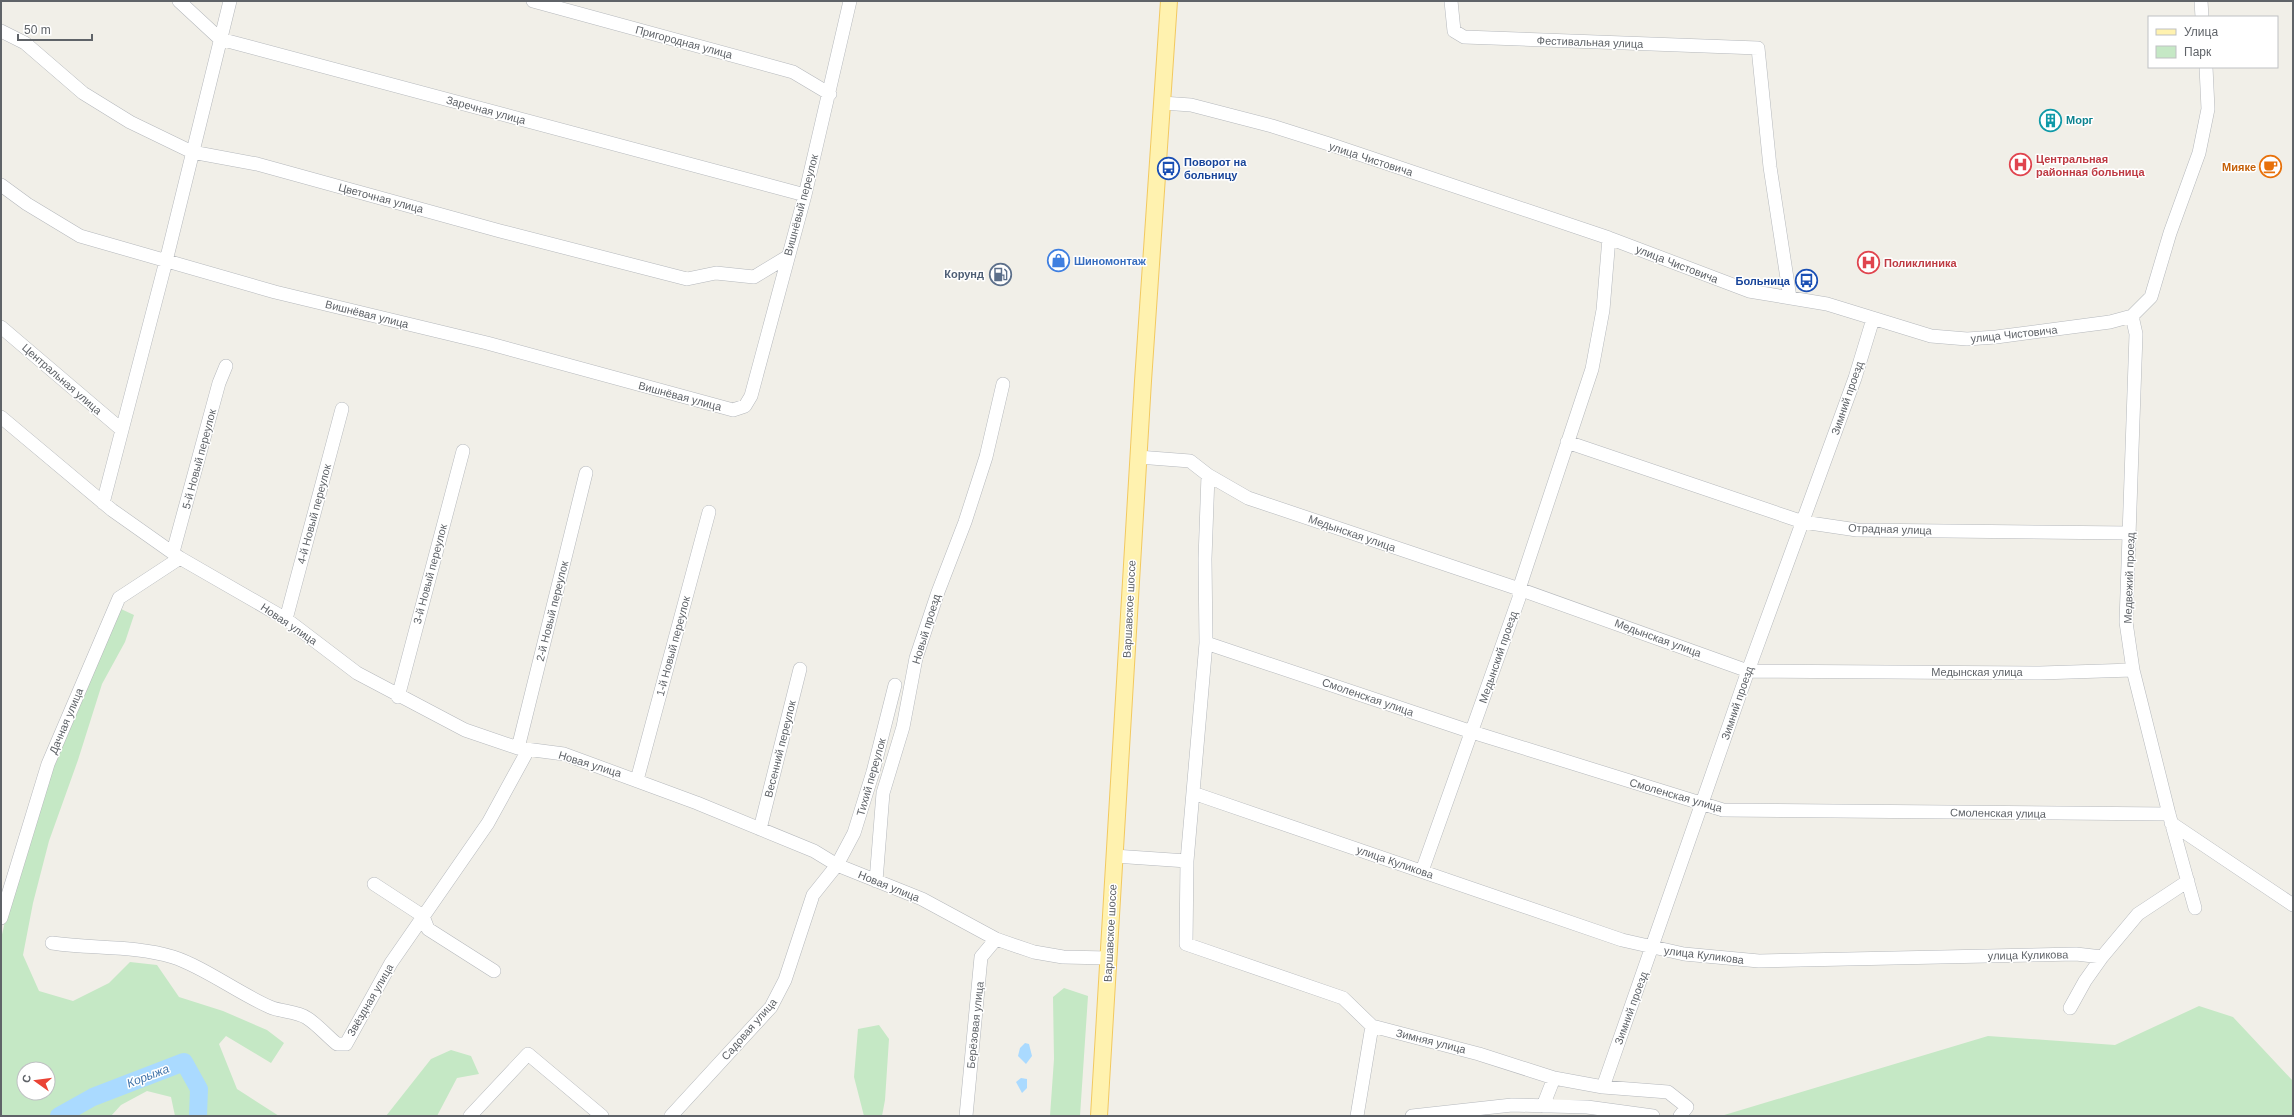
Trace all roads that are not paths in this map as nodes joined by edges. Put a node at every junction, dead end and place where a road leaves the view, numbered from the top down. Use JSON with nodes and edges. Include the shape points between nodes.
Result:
{"nodes":[{"id":1,"x":180,"y":1,"type":"edge"},
{"id":2,"x":230,"y":1,"type":"edge"},
{"id":3,"x":533,"y":1,"type":"edge"},
{"id":4,"x":850,"y":1,"type":"edge"},
{"id":5,"x":1168,"y":1,"type":"edge"},
{"id":6,"x":1451,"y":1,"type":"edge"},
{"id":7,"x":2201,"y":1,"type":"edge"},
{"id":8,"x":2202,"y":16,"type":"edge"},
{"id":9,"x":1,"y":32,"type":"edge"},
{"id":10,"x":220,"y":39,"type":"junction"},
{"id":11,"x":2206,"y":68,"type":"edge"},
{"id":12,"x":830,"y":94,"type":"junction"},
{"id":13,"x":1162,"y":103,"type":"junction"},
{"id":14,"x":192,"y":152,"type":"junction"},
{"id":15,"x":1,"y":185,"type":"edge"},
{"id":16,"x":805,"y":195,"type":"junction"},
{"id":17,"x":1609,"y":238,"type":"junction"},
{"id":18,"x":787,"y":257,"type":"junction"},
{"id":19,"x":166,"y":261,"type":"junction"},
{"id":20,"x":1790,"y":298,"type":"junction"},
{"id":21,"x":2132,"y":316,"type":"junction"},
{"id":22,"x":1872,"y":319,"type":"junction"},
{"id":23,"x":1,"y":327,"type":"edge"},
{"id":24,"x":226,"y":366,"type":"dead end"},
{"id":25,"x":1003,"y":384,"type":"dead end"},
{"id":26,"x":745,"y":406,"type":"joint"},
{"id":27,"x":342,"y":409,"type":"dead end"},
{"id":28,"x":1,"y":417,"type":"edge"},
{"id":29,"x":122,"y":430,"type":"junction"},
{"id":30,"x":1567,"y":442,"type":"junction"},
{"id":31,"x":463,"y":451,"type":"dead end"},
{"id":32,"x":1138,"y":457,"type":"junction"},
{"id":33,"x":586,"y":474,"type":"dead end"},
{"id":34,"x":1208,"y":475,"type":"junction"},
{"id":35,"x":103,"y":503,"type":"junction"},
{"id":36,"x":709,"y":512,"type":"dead end"},
{"id":37,"x":1803,"y":522,"type":"junction"},
{"id":38,"x":2130,"y":533,"type":"junction"},
{"id":39,"x":177,"y":555,"type":"junction"},
{"id":40,"x":1519,"y":588,"type":"junction"},
{"id":41,"x":286,"y":619,"type":"junction"},
{"id":42,"x":1206,"y":643,"type":"junction"},
{"id":43,"x":800,"y":669,"type":"dead end"},
{"id":44,"x":2132,"y":670,"type":"junction"},
{"id":45,"x":1748,"y":671,"type":"junction"},
{"id":46,"x":895,"y":685,"type":"dead end"},
{"id":47,"x":398,"y":696,"type":"junction"},
{"id":48,"x":1472,"y":732,"type":"junction"},
{"id":49,"x":523,"y":749,"type":"junction"},
{"id":50,"x":636,"y":780,"type":"junction"},
{"id":51,"x":1193,"y":793,"type":"junction"},
{"id":52,"x":1702,"y":805,"type":"junction"},
{"id":53,"x":2170,"y":818,"type":"junction"},
{"id":54,"x":760,"y":829,"type":"junction"},
{"id":55,"x":1114,"y":856,"type":"junction"},
{"id":56,"x":1187,"y":861,"type":"junction"},
{"id":57,"x":837,"y":865,"type":"junction"},
{"id":58,"x":1422,"y":870,"type":"junction"},
{"id":59,"x":876,"y":880,"type":"junction"},
{"id":60,"x":2188,"y":881,"type":"junction"},
{"id":61,"x":374,"y":884,"type":"dead end"},
{"id":62,"x":2293,"y":905,"type":"edge"},
{"id":63,"x":2195,"y":908,"type":"dead end"},
{"id":64,"x":423,"y":916,"type":"junction"},
{"id":65,"x":1,"y":918,"type":"edge"},
{"id":66,"x":996,"y":939,"type":"junction"},
{"id":67,"x":52,"y":943,"type":"dead end"},
{"id":68,"x":1653,"y":947,"type":"junction"},
{"id":69,"x":2102,"y":957,"type":"junction"},
{"id":70,"x":1108,"y":958,"type":"junction"},
{"id":71,"x":494,"y":971,"type":"dead end"},
{"id":72,"x":2070,"y":1008,"type":"dead end"},
{"id":73,"x":1372,"y":1026,"type":"junction"},
{"id":74,"x":1554,"y":1078,"type":"junction"},
{"id":75,"x":1602,"y":1087,"type":"junction"},
{"id":76,"x":1543,"y":1106,"type":"junction"},
{"id":77,"x":1683,"y":1111,"type":"edge"},
{"id":78,"x":470,"y":1116,"type":"edge"},
{"id":79,"x":602,"y":1116,"type":"edge"},
{"id":80,"x":671,"y":1116,"type":"edge"},
{"id":81,"x":966,"y":1116,"type":"edge"},
{"id":82,"x":1099,"y":1116,"type":"edge"},
{"id":83,"x":1357,"y":1116,"type":"edge"},
{"id":84,"x":1412,"y":1116,"type":"edge"},
{"id":85,"x":1653,"y":1116,"type":"edge"}],
"edges":[{"from":1,"to":10,"type":"street","name":"Заречная улица"},
{"from":2,"to":10,"type":"street"},
{"from":3,"to":12,"type":"street","name":"Пригородная улица","via":[[793,72]]},
{"from":4,"to":12,"type":"street","name":"Вишнёвый переулок"},
{"from":5,"to":13,"type":"main road","name":"Варшавское шоссе"},
{"from":6,"to":20,"type":"street","name":"Фестивальная улица","via":[[1454,31],[1464,37],[1758,48],[1770,167]]},
{"from":7,"to":8,"type":"street"},
{"from":9,"to":14,"type":"street","name":"Цветочная улица","via":[[25,43],[83,93],[130,122]]},
{"from":10,"to":14,"type":"street"},
{"from":10,"to":16,"type":"street","name":"Заречная улица"},
{"from":11,"to":21,"type":"street","name":"улица Чистовича","via":[[2208,109],[2199,153],[2170,233],[2151,297]]},
{"from":12,"to":16,"type":"street","name":"Вишнёвый переулок"},
{"from":13,"to":17,"type":"street","name":"улица Чистовича","via":[[1191,105],[1272,126]]},
{"from":13,"to":32,"type":"main road","name":"Варшавское шоссе"},
{"from":14,"to":18,"type":"street","name":"Цветочная улица","via":[[257,164],[687,279],[716,273],[754,277]]},
{"from":14,"to":19,"type":"street"},
{"from":15,"to":19,"type":"street","name":"Вишнёвая улица","via":[[80,236]]},
{"from":16,"to":18,"type":"street","name":"Вишнёвый переулок"},
{"from":17,"to":20,"type":"street","name":"улица Чистовича","via":[[1749,291]]},
{"from":17,"to":30,"type":"street","name":"Медынский проезд","via":[[1603,310],[1592,369]]},
{"from":18,"to":26,"type":"street","name":"Вишнёвый переулок","via":[[751,396]]},
{"from":19,"to":26,"type":"street","name":"Вишнёвая улица","via":[[275,292],[487,344],[733,410]]},
{"from":19,"to":29,"type":"street"},
{"from":20,"to":22,"type":"street","name":"улица Чистовича","via":[[1827,304]]},
{"from":21,"to":22,"type":"street","name":"улица Чистовича","via":[[2110,322],[1967,339],[1931,336]]},
{"from":21,"to":38,"type":"street","name":"Медвежий проезд","via":[[2136,334]]},
{"from":22,"to":37,"type":"street","name":"Зимний проезд"},
{"from":23,"to":29,"type":"street","name":"Центральная улица"},
{"from":24,"to":39,"type":"street","name":"5-й Новый переулок","via":[[219,383]]},
{"from":25,"to":59,"type":"street","name":"Новый проезд","via":[[986,457],[966,522],[938,592],[916,658],[903,726],[883,793]]},
{"from":27,"to":41,"type":"street","name":"4-й Новый переулок"},
{"from":28,"to":35,"type":"street","name":"Новая улица"},
{"from":29,"to":35,"type":"street"},
{"from":30,"to":37,"type":"street","name":"Отрадная улица"},
{"from":30,"to":40,"type":"street","name":"Медынский проезд"},
{"from":31,"to":47,"type":"street","name":"3-й Новый переулок"},
{"from":32,"to":34,"type":"street","name":"Медынская улица","via":[[1190,461]]},
{"from":32,"to":55,"type":"main road","name":"Варшавское шоссе"},
{"from":33,"to":49,"type":"street","name":"2-й Новый переулок"},
{"from":34,"to":40,"type":"street","name":"Медынская улица","via":[[1248,498]]},
{"from":34,"to":42,"type":"street"},
{"from":35,"to":39,"type":"street","name":"Новая улица"},
{"from":36,"to":50,"type":"street","name":"1-й Новый переулок"},
{"from":37,"to":38,"type":"street","name":"Отрадная улица","via":[[1857,530]]},
{"from":37,"to":45,"type":"street","name":"Зимний проезд"},
{"from":38,"to":44,"type":"street","name":"Медвежий проезд","via":[[2126,622]]},
{"from":39,"to":41,"type":"street","name":"Новая улица"},
{"from":39,"to":65,"type":"street","name":"Дачная улица","via":[[119,598],[48,764]]},
{"from":40,"to":45,"type":"street","name":"Медынская улица"},
{"from":40,"to":48,"type":"street","name":"Медынский проезд","via":[[1518,598]]},
{"from":41,"to":47,"type":"street","name":"Новая улица","via":[[357,673]]},
{"from":42,"to":48,"type":"street","name":"Смоленская улица"},
{"from":42,"to":51,"type":"street"},
{"from":43,"to":54,"type":"street","name":"Весенний переулок"},
{"from":44,"to":45,"type":"street","name":"Медынская улица","via":[[2040,673]]},
{"from":44,"to":53,"type":"street","name":"Медвежий проезд"},
{"from":45,"to":52,"type":"street","name":"Зимний проезд"},
{"from":46,"to":57,"type":"street","name":"Тихий переулок","via":[[865,803],[854,833]]},
{"from":47,"to":49,"type":"street","name":"Новая улица","via":[[465,730]]},
{"from":48,"to":52,"type":"street","name":"Смоленская улица"},
{"from":48,"to":58,"type":"street","name":"Медынский проезд"},
{"from":49,"to":50,"type":"street","name":"Новая улица","via":[[564,754]]},
{"from":49,"to":64,"type":"street","name":"Звёздная улица","via":[[488,823]]},
{"from":50,"to":54,"type":"street","name":"Новая улица"},
{"from":51,"to":56,"type":"street"},
{"from":51,"to":58,"type":"street","name":"улица Куликова"},
{"from":52,"to":53,"type":"street","name":"Смоленская улица","via":[[1723,810]]},
{"from":52,"to":68,"type":"street","name":"Зимний проезд"},
{"from":53,"to":60,"type":"street","name":"Медвежий проезд"},
{"from":53,"to":62,"type":"street"},
{"from":54,"to":57,"type":"street","name":"Новая улица","via":[[814,851]]},
{"from":55,"to":56,"type":"street"},
{"from":55,"to":70,"type":"main road","name":"Варшавское шоссе"},
{"from":56,"to":73,"type":"street","name":"Зимняя улица","via":[[1186,944],[1343,998]]},
{"from":57,"to":59,"type":"street","name":"Новая улица"},
{"from":57,"to":80,"type":"street","name":"Садовая улица","via":[[810,901],[785,980],[776,1000]]},
{"from":58,"to":68,"type":"street","name":"улица Куликова","via":[[1622,940]]},
{"from":59,"to":66,"type":"street","name":"Новая улица","via":[[922,899]]},
{"from":60,"to":63,"type":"street","name":"Медвежий проезд"},
{"from":60,"to":69,"type":"street","via":[[2138,914]]},
{"from":61,"to":64,"type":"street"},
{"from":64,"to":67,"type":"street","name":"Звёздная улица","via":[[391,963],[346,1044],[337,1044],[306,1017],[271,1008],[194,966],[172,957],[137,950]]},
{"from":64,"to":71,"type":"street","via":[[428,929]]},
{"from":66,"to":70,"type":"street","name":"Новая улица","via":[[1034,952],[1064,957]]},
{"from":66,"to":81,"type":"street","name":"Берёзовая улица","via":[[981,958]]},
{"from":68,"to":69,"type":"street","name":"улица Куликова","via":[[1684,954],[1759,961],[2076,954]]},
{"from":68,"to":75,"type":"street","name":"Зимний проезд"},
{"from":69,"to":72,"type":"street"},
{"from":70,"to":82,"type":"main road","name":"Варшавское шоссе"},
{"from":73,"to":74,"type":"street","name":"Зимняя улица","via":[[1479,1054]]},
{"from":73,"to":83,"type":"street"},
{"from":74,"to":75,"type":"street","name":"Зимняя улица"},
{"from":74,"to":76,"type":"street"},
{"from":75,"to":77,"type":"street","name":"Зимняя улица","via":[[1668,1092]]},
{"from":76,"to":84,"type":"street","via":[[1512,1105]]},
{"from":76,"to":85,"type":"street","via":[[1587,1106]]},
{"from":78,"to":79,"type":"street","via":[[528,1054]]}]}
